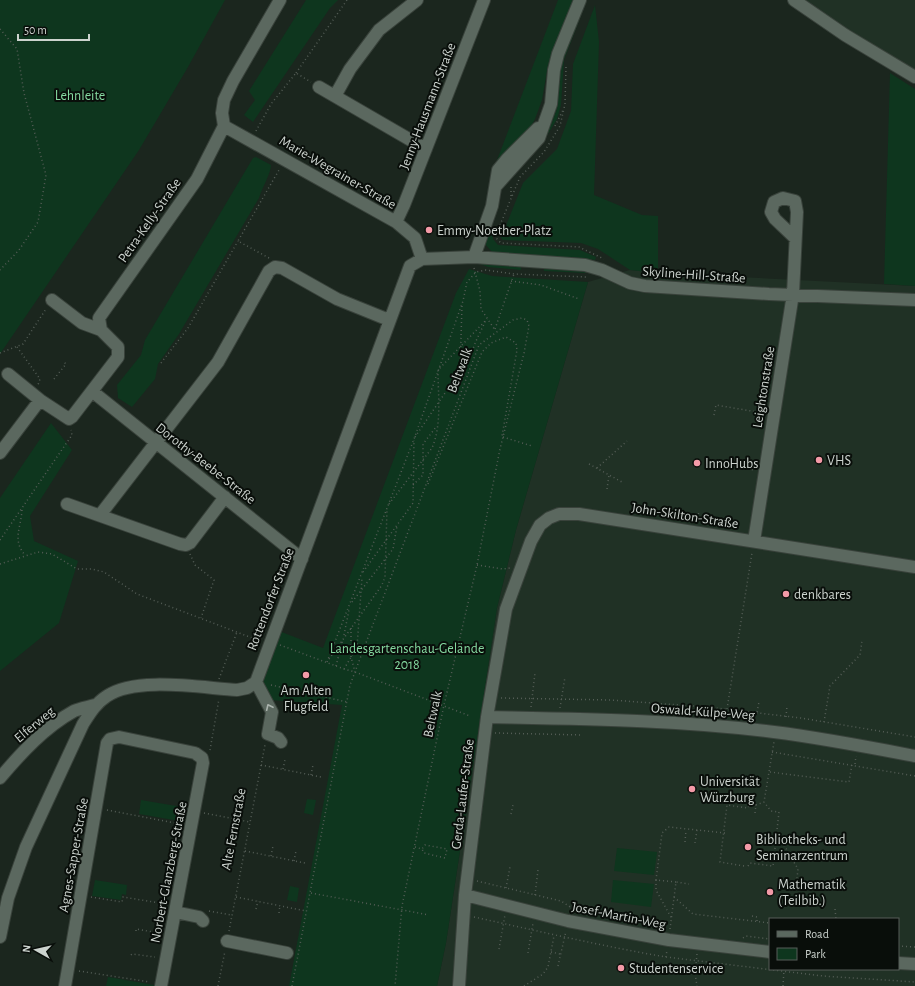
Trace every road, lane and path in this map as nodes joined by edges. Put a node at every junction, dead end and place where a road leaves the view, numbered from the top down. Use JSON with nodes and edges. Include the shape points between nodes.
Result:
{"nodes":[{"id":1,"x":280,"y":0,"type":"edge"},
{"id":2,"x":347,"y":0,"type":"edge"},
{"id":3,"x":417,"y":0,"type":"edge"},
{"id":4,"x":484,"y":0,"type":"edge"},
{"id":5,"x":580,"y":0,"type":"edge"},
{"id":6,"x":794,"y":0,"type":"edge"},
{"id":7,"x":0,"y":30,"type":"edge"},
{"id":8,"x":567,"y":65,"type":"dead end"},
{"id":9,"x":296,"y":73,"type":"junction"},
{"id":10,"x":915,"y":76,"type":"edge"},
{"id":11,"x":319,"y":87,"type":"joint"},
{"id":12,"x":335,"y":96,"type":"junction"},
{"id":13,"x":565,"y":104,"type":"dead end"},
{"id":14,"x":224,"y":126,"type":"junction"},
{"id":15,"x":250,"y":140,"type":"junction"},
{"id":16,"x":426,"y":149,"type":"junction"},
{"id":17,"x":286,"y":160,"type":"junction"},
{"id":18,"x":510,"y":198,"type":"dead end"},
{"id":19,"x":396,"y":222,"type":"junction"},
{"id":20,"x":795,"y":238,"type":"dead end"},
{"id":21,"x":238,"y":241,"type":"junction"},
{"id":22,"x":474,"y":257,"type":"junction"},
{"id":23,"x":422,"y":259,"type":"junction"},
{"id":24,"x":606,"y":260,"type":"dead end"},
{"id":25,"x":275,"y":267,"type":"junction"},
{"id":26,"x":595,"y":267,"type":"junction"},
{"id":27,"x":0,"y":270,"type":"edge"},
{"id":28,"x":476,"y":272,"type":"junction"},
{"id":29,"x":514,"y":274,"type":"junction"},
{"id":30,"x":512,"y":281,"type":"junction"},
{"id":31,"x":793,"y":294,"type":"junction"},
{"id":32,"x":579,"y":299,"type":"dead end"},
{"id":33,"x":52,"y":300,"type":"joint"},
{"id":34,"x":915,"y":300,"type":"edge"},
{"id":35,"x":462,"y":303,"type":"junction"},
{"id":36,"x":487,"y":319,"type":"junction"},
{"id":37,"x":390,"y":320,"type":"junction"},
{"id":38,"x":101,"y":330,"type":"junction"},
{"id":39,"x":498,"y":336,"type":"dead end"},
{"id":40,"x":500,"y":339,"type":"junction"},
{"id":41,"x":17,"y":346,"type":"junction"},
{"id":42,"x":460,"y":346,"type":"junction"},
{"id":43,"x":0,"y":353,"type":"edge"},
{"id":44,"x":64,"y":362,"type":"dead end"},
{"id":45,"x":161,"y":363,"type":"dead end"},
{"id":46,"x":438,"y":370,"type":"junction"},
{"id":47,"x":8,"y":374,"type":"dead end"},
{"id":48,"x":54,"y":379,"type":"dead end"},
{"id":49,"x":458,"y":388,"type":"dead end"},
{"id":50,"x":93,"y":392,"type":"junction"},
{"id":51,"x":37,"y":397,"type":"junction"},
{"id":52,"x":438,"y":404,"type":"junction"},
{"id":53,"x":774,"y":414,"type":"junction"},
{"id":54,"x":714,"y":415,"type":"dead end"},
{"id":55,"x":69,"y":419,"type":"junction"},
{"id":56,"x":437,"y":427,"type":"junction"},
{"id":57,"x":503,"y":437,"type":"junction"},
{"id":58,"x":414,"y":439,"type":"junction"},
{"id":59,"x":627,"y":441,"type":"dead end"},
{"id":60,"x":155,"y":442,"type":"junction"},
{"id":61,"x":532,"y":446,"type":"dead end"},
{"id":62,"x":500,"y":449,"type":"junction"},
{"id":63,"x":0,"y":453,"type":"edge"},
{"id":64,"x":423,"y":461,"type":"junction"},
{"id":65,"x":589,"y":464,"type":"dead end"},
{"id":66,"x":728,"y":466,"type":"dead end"},
{"id":67,"x":597,"y":468,"type":"junction"},
{"id":68,"x":765,"y":472,"type":"junction"},
{"id":69,"x":413,"y":473,"type":"junction"},
{"id":70,"x":609,"y":475,"type":"junction"},
{"id":71,"x":622,"y":482,"type":"dead end"},
{"id":72,"x":413,"y":484,"type":"junction"},
{"id":73,"x":607,"y":489,"type":"dead end"},
{"id":74,"x":424,"y":492,"type":"junction"},
{"id":75,"x":225,"y":497,"type":"junction"},
{"id":76,"x":67,"y":504,"type":"dead end"},
{"id":77,"x":387,"y":506,"type":"junction"},
{"id":78,"x":22,"y":509,"type":"junction"},
{"id":79,"x":100,"y":515,"type":"junction"},
{"id":80,"x":397,"y":526,"type":"junction"},
{"id":81,"x":0,"y":540,"type":"edge"},
{"id":82,"x":386,"y":541,"type":"junction"},
{"id":83,"x":754,"y":541,"type":"junction"},
{"id":84,"x":186,"y":545,"type":"junction"},
{"id":85,"x":25,"y":555,"type":"junction"},
{"id":86,"x":302,"y":559,"type":"junction"},
{"id":87,"x":386,"y":559,"type":"junction"},
{"id":88,"x":0,"y":564,"type":"edge"},
{"id":89,"x":476,"y":565,"type":"junction"},
{"id":90,"x":915,"y":566,"type":"edge"},
{"id":91,"x":503,"y":569,"type":"dead end"},
{"id":92,"x":362,"y":575,"type":"junction"},
{"id":93,"x":361,"y":591,"type":"junction"},
{"id":94,"x":351,"y":604,"type":"junction"},
{"id":95,"x":507,"y":608,"type":"joint"},
{"id":96,"x":359,"y":615,"type":"junction"},
{"id":97,"x":200,"y":618,"type":"junction"},
{"id":98,"x":351,"y":627,"type":"junction"},
{"id":99,"x":237,"y":632,"type":"junction"},
{"id":100,"x":343,"y":637,"type":"junction"},
{"id":101,"x":862,"y":641,"type":"dead end"},
{"id":102,"x":270,"y":643,"type":"junction"},
{"id":103,"x":351,"y":657,"type":"junction"},
{"id":104,"x":327,"y":662,"type":"junction"},
{"id":105,"x":336,"y":666,"type":"junction"},
{"id":106,"x":344,"y":669,"type":"junction"},
{"id":107,"x":355,"y":672,"type":"junction"},
{"id":108,"x":535,"y":673,"type":"dead end"},
{"id":109,"x":565,"y":677,"type":"dead end"},
{"id":110,"x":256,"y":682,"type":"junction"},
{"id":111,"x":219,"y":689,"type":"junction"},
{"id":112,"x":501,"y":698,"type":"dead end"},
{"id":113,"x":531,"y":699,"type":"junction"},
{"id":114,"x":560,"y":699,"type":"junction"},
{"id":115,"x":347,"y":702,"type":"junction"},
{"id":116,"x":759,"y":702,"type":"dead end"},
{"id":117,"x":96,"y":705,"type":"junction"},
{"id":118,"x":444,"y":705,"type":"junction"},
{"id":119,"x":787,"y":706,"type":"dead end"},
{"id":120,"x":726,"y":710,"type":"junction"},
{"id":121,"x":757,"y":713,"type":"junction"},
{"id":122,"x":470,"y":716,"type":"dead end"},
{"id":123,"x":778,"y":716,"type":"junction"},
{"id":124,"x":487,"y":717,"type":"junction"},
{"id":125,"x":786,"y":717,"type":"junction"},
{"id":126,"x":530,"y":718,"type":"junction"},
{"id":127,"x":559,"y":719,"type":"junction"},
{"id":128,"x":824,"y":722,"type":"junction"},
{"id":129,"x":775,"y":732,"type":"junction"},
{"id":130,"x":495,"y":733,"type":"dead end"},
{"id":131,"x":268,"y":734,"type":"junction"},
{"id":132,"x":583,"y":735,"type":"dead end"},
{"id":133,"x":915,"y":737,"type":"edge"},
{"id":134,"x":281,"y":742,"type":"dead end"},
{"id":135,"x":857,"y":750,"type":"dead end"},
{"id":136,"x":772,"y":752,"type":"junction"},
{"id":137,"x":915,"y":756,"type":"edge"},
{"id":138,"x":285,"y":760,"type":"dead end"},
{"id":139,"x":203,"y":763,"type":"junction"},
{"id":140,"x":852,"y":764,"type":"junction"},
{"id":141,"x":855,"y":764,"type":"junction"},
{"id":142,"x":261,"y":765,"type":"junction"},
{"id":143,"x":313,"y":765,"type":"dead end"},
{"id":144,"x":283,"y":770,"type":"junction"},
{"id":145,"x":770,"y":772,"type":"junction"},
{"id":146,"x":311,"y":775,"type":"junction"},
{"id":147,"x":915,"y":776,"type":"edge"},
{"id":148,"x":322,"y":777,"type":"dead end"},
{"id":149,"x":0,"y":778,"type":"edge"},
{"id":150,"x":764,"y":802,"type":"junction"},
{"id":151,"x":513,"y":805,"type":"dead end"},
{"id":152,"x":756,"y":805,"type":"junction"},
{"id":153,"x":97,"y":808,"type":"junction"},
{"id":154,"x":195,"y":812,"type":"junction"},
{"id":155,"x":755,"y":813,"type":"dead end"},
{"id":156,"x":511,"y":814,"type":"dead end"},
{"id":157,"x":250,"y":823,"type":"junction"},
{"id":158,"x":192,"y":827,"type":"junction"},
{"id":159,"x":686,"y":830,"type":"junction"},
{"id":160,"x":697,"y":830,"type":"junction"},
{"id":161,"x":724,"y":833,"type":"junction"},
{"id":162,"x":775,"y":840,"type":"junction"},
{"id":163,"x":685,"y":842,"type":"dead end"},
{"id":164,"x":695,"y":843,"type":"dead end"},
{"id":165,"x":273,"y":846,"type":"dead end"},
{"id":166,"x":414,"y":847,"type":"junction"},
{"id":167,"x":422,"y":849,"type":"junction"},
{"id":168,"x":244,"y":851,"type":"junction"},
{"id":169,"x":296,"y":851,"type":"dead end"},
{"id":170,"x":271,"y":856,"type":"junction"},
{"id":171,"x":294,"y":861,"type":"junction"},
{"id":172,"x":305,"y":863,"type":"dead end"},
{"id":173,"x":744,"y":866,"type":"dead end"},
{"id":174,"x":748,"y":866,"type":"dead end"},
{"id":175,"x":510,"y":867,"type":"dead end"},
{"id":176,"x":538,"y":870,"type":"dead end"},
{"id":177,"x":656,"y":880,"type":"junction"},
{"id":178,"x":475,"y":881,"type":"dead end"},
{"id":179,"x":676,"y":882,"type":"junction"},
{"id":180,"x":689,"y":884,"type":"dead end"},
{"id":181,"x":506,"y":888,"type":"junction"},
{"id":182,"x":796,"y":888,"type":"dead end"},
{"id":183,"x":311,"y":893,"type":"junction"},
{"id":184,"x":465,"y":895,"type":"junction"},
{"id":185,"x":535,"y":895,"type":"junction"},
{"id":186,"x":81,"y":896,"type":"junction"},
{"id":187,"x":236,"y":897,"type":"junction"},
{"id":188,"x":674,"y":897,"type":"junction"},
{"id":189,"x":258,"y":901,"type":"junction"},
{"id":190,"x":280,"y":905,"type":"junction"},
{"id":191,"x":507,"y":906,"type":"junction"},
{"id":192,"x":256,"y":908,"type":"dead end"},
{"id":193,"x":176,"y":909,"type":"junction"},
{"id":194,"x":835,"y":909,"type":"dead end"},
{"id":195,"x":307,"y":911,"type":"junction"},
{"id":196,"x":402,"y":911,"type":"junction"},
{"id":197,"x":279,"y":913,"type":"dead end"},
{"id":198,"x":535,"y":914,"type":"junction"},
{"id":199,"x":581,"y":914,"type":"dead end"},
{"id":200,"x":429,"y":915,"type":"dead end"},
{"id":201,"x":472,"y":916,"type":"dead end"},
{"id":202,"x":752,"y":916,"type":"dead end"},
{"id":203,"x":836,"y":918,"type":"edge"},
{"id":204,"x":672,"y":919,"type":"junction"},
{"id":205,"x":203,"y":921,"type":"dead end"},
{"id":206,"x":568,"y":921,"type":"junction"},
{"id":207,"x":757,"y":922,"type":"junction"},
{"id":208,"x":503,"y":923,"type":"junction"},
{"id":209,"x":769,"y":923,"type":"edge"},
{"id":210,"x":531,"y":930,"type":"junction"},
{"id":211,"x":136,"y":931,"type":"dead end"},
{"id":212,"x":171,"y":936,"type":"junction"},
{"id":213,"x":554,"y":936,"type":"junction"},
{"id":214,"x":0,"y":937,"type":"edge"},
{"id":215,"x":565,"y":938,"type":"junction"},
{"id":216,"x":669,"y":940,"type":"junction"},
{"id":217,"x":227,"y":941,"type":"junction"},
{"id":218,"x":698,"y":944,"type":"junction"},
{"id":219,"x":899,"y":946,"type":"edge"},
{"id":220,"x":915,"y":947,"type":"edge"},
{"id":221,"x":499,"y":949,"type":"dead end"},
{"id":222,"x":551,"y":952,"type":"junction"},
{"id":223,"x":769,"y":952,"type":"edge"},
{"id":224,"x":287,"y":953,"type":"dead end"},
{"id":225,"x":528,"y":953,"type":"dead end"},
{"id":226,"x":560,"y":954,"type":"junction"},
{"id":227,"x":131,"y":955,"type":"dead end"},
{"id":228,"x":666,"y":957,"type":"junction"},
{"id":229,"x":166,"y":959,"type":"junction"},
{"id":230,"x":696,"y":962,"type":"junction"},
{"id":231,"x":899,"y":963,"type":"edge"},
{"id":232,"x":915,"y":964,"type":"edge"},
{"id":233,"x":558,"y":966,"type":"dead end"},
{"id":234,"x":68,"y":969,"type":"junction"},
{"id":235,"x":784,"y":972,"type":"junction"},
{"id":236,"x":915,"y":982,"type":"edge"},
{"id":237,"x":162,"y":985,"type":"edge"},
{"id":238,"x":65,"y":986,"type":"edge"},
{"id":239,"x":218,"y":986,"type":"edge"},
{"id":240,"x":292,"y":986,"type":"edge"},
{"id":241,"x":394,"y":986,"type":"edge"},
{"id":242,"x":459,"y":986,"type":"edge"},
{"id":243,"x":524,"y":986,"type":"edge"},
{"id":244,"x":697,"y":986,"type":"edge"},
{"id":245,"x":783,"y":986,"type":"edge"}],
"edges":[{"from":1,"to":14,"type":"street","via":[[227,93],[222,113]]},
{"from":2,"to":9,"type":"path"},
{"from":3,"to":12,"type":"street","via":[[379,30],[350,68]]},
{"from":4,"to":16,"type":"street","name":"Jenny-Hausmann-Straße"},
{"from":5,"to":22,"type":"street","via":[[558,54],[551,104],[539,138],[496,186],[492,206]]},
{"from":6,"to":10,"type":"street"},
{"from":7,"to":27,"type":"path","via":[[17,49],[24,93],[46,175],[38,222],[19,250]]},
{"from":8,"to":13,"type":"path"},
{"from":9,"to":11,"type":"path"},
{"from":9,"to":15,"type":"path","via":[[271,104]]},
{"from":11,"to":12,"type":"street"},
{"from":12,"to":16,"type":"street"},
{"from":14,"to":15,"type":"street","name":"Marie-Wegrainer-Straße"},
{"from":14,"to":38,"type":"street","name":"Petra-Kelly-Straße","via":[[197,179],[99,318]]},
{"from":15,"to":17,"type":"street","name":"Marie-Wegrainer-Straße"},
{"from":16,"to":19,"type":"street","name":"Jenny-Hausmann-Straße"},
{"from":17,"to":19,"type":"street","name":"Marie-Wegrainer-Straße"},
{"from":17,"to":21,"type":"path"},
{"from":18,"to":24,"type":"path","via":[[496,232],[495,237],[501,243],[580,247]]},
{"from":19,"to":23,"type":"street","name":"Marie-Wegrainer-Straße","via":[[415,238]]},
{"from":20,"to":31,"type":"street","name":"Leightonstraße"},
{"from":21,"to":25,"type":"path","via":[[270,258]]},
{"from":21,"to":45,"type":"path","via":[[188,328]]},
{"from":22,"to":23,"type":"street"},
{"from":22,"to":26,"type":"street","name":"Skyline-Hill-Straße"},
{"from":23,"to":37,"type":"street","name":"Rottendorfer Straße","via":[[410,266]]},
{"from":25,"to":37,"type":"street","via":[[282,268],[337,299]]},
{"from":25,"to":60,"type":"street","via":[[269,271],[218,362]]},
{"from":26,"to":29,"type":"path","via":[[586,278]]},
{"from":26,"to":31,"type":"street","name":"Skyline-Hill-Straße","via":[[630,283],[645,286]]},
{"from":28,"to":29,"type":"path","via":[[486,270]]},
{"from":28,"to":35,"type":"path","via":[[467,282]]},
{"from":28,"to":36,"type":"path","via":[[480,309]]},
{"from":29,"to":30,"type":"path"},
{"from":30,"to":32,"type":"path","via":[[541,285]]},
{"from":30,"to":36,"type":"path","via":[[495,330]]},
{"from":31,"to":34,"type":"street","name":"Skyline-Hill-Straße"},
{"from":31,"to":53,"type":"street","name":"Leightonstraße"},
{"from":33,"to":38,"type":"street","via":[[82,323]]},
{"from":33,"to":41,"type":"path","via":[[23,344]]},
{"from":35,"to":42,"type":"path"},
{"from":35,"to":46,"type":"path"},
{"from":36,"to":42,"type":"path"},
{"from":36,"to":49,"type":"path"},
{"from":37,"to":86,"type":"street","name":"Rottendorfer Straße"},
{"from":38,"to":50,"type":"street","via":[[119,351],[118,357]]},
{"from":39,"to":40,"type":"path"},
{"from":40,"to":62,"type":"path","name":"Beltwalk","via":[[510,338],[517,345]]},
{"from":40,"to":74,"type":"path","name":"Beltwalk","via":[[482,352]]},
{"from":41,"to":43,"type":"path"},
{"from":41,"to":51,"type":"path","via":[[40,379]]},
{"from":42,"to":46,"type":"path"},
{"from":42,"to":52,"type":"path","via":[[460,372]]},
{"from":44,"to":48,"type":"path","via":[[66,364]]},
{"from":46,"to":52,"type":"path"},
{"from":46,"to":58,"type":"path"},
{"from":47,"to":51,"type":"street"},
{"from":50,"to":55,"type":"street"},
{"from":50,"to":60,"type":"street","name":"Dorothy-Beebe-Straße"},
{"from":51,"to":55,"type":"street"},
{"from":51,"to":63,"type":"street"},
{"from":52,"to":56,"type":"path"},
{"from":52,"to":58,"type":"path"},
{"from":53,"to":54,"type":"path","via":[[716,405]]},
{"from":53,"to":68,"type":"street","name":"Leightonstraße"},
{"from":55,"to":78,"type":"path","via":[[72,434]]},
{"from":56,"to":64,"type":"path","via":[[433,445]]},
{"from":56,"to":64,"type":"path","via":[[423,444]]},
{"from":57,"to":61,"type":"path"},
{"from":57,"to":62,"type":"path","name":"Beltwalk"},
{"from":57,"to":74,"type":"path","name":"Beltwalk","via":[[529,326],[527,320],[522,318],[513,320],[479,345]]},
{"from":58,"to":69,"type":"path"},
{"from":58,"to":77,"type":"path"},
{"from":59,"to":67,"type":"path"},
{"from":60,"to":75,"type":"street","name":"Dorothy-Beebe-Straße"},
{"from":60,"to":79,"type":"street"},
{"from":62,"to":89,"type":"path","name":"Beltwalk"},
{"from":64,"to":69,"type":"path"},
{"from":64,"to":72,"type":"path","via":[[423,475]]},
{"from":65,"to":67,"type":"path"},
{"from":66,"to":68,"type":"path"},
{"from":67,"to":70,"type":"path"},
{"from":68,"to":83,"type":"street","name":"Leightonstraße"},
{"from":69,"to":72,"type":"path"},
{"from":69,"to":77,"type":"path"},
{"from":70,"to":71,"type":"path"},
{"from":70,"to":73,"type":"path"},
{"from":72,"to":80,"type":"path","via":[[413,503]]},
{"from":74,"to":107,"type":"path","name":"Beltwalk"},
{"from":75,"to":84,"type":"street"},
{"from":75,"to":86,"type":"street","name":"Dorothy-Beebe-Straße"},
{"from":76,"to":79,"type":"street"},
{"from":77,"to":82,"type":"path"},
{"from":77,"to":92,"type":"path"},
{"from":78,"to":81,"type":"path"},
{"from":78,"to":85,"type":"path","via":[[17,538],[19,548]]},
{"from":79,"to":84,"type":"street"},
{"from":80,"to":82,"type":"path"},
{"from":80,"to":87,"type":"path","via":[[393,549]]},
{"from":82,"to":87,"type":"path"},
{"from":82,"to":92,"type":"path"},
{"from":83,"to":90,"type":"street","name":"John-Skilton-Straße"},
{"from":83,"to":95,"type":"street","name":"John-Skilton-Straße","via":[[579,514],[559,514],[540,525],[531,541]]},
{"from":83,"to":120,"type":"path"},
{"from":84,"to":97,"type":"path","via":[[195,565],[214,580]]},
{"from":85,"to":88,"type":"path"},
{"from":85,"to":97,"type":"path","via":[[38,552],[52,554],[77,569],[104,572],[137,594]]},
{"from":86,"to":102,"type":"street","name":"Rottendorfer Straße"},
{"from":87,"to":93,"type":"path"},
{"from":87,"to":96,"type":"path","via":[[382,585]]},
{"from":89,"to":91,"type":"path"},
{"from":89,"to":118,"type":"path","name":"Beltwalk"},
{"from":92,"to":93,"type":"path"},
{"from":92,"to":94,"type":"path"},
{"from":93,"to":94,"type":"path"},
{"from":93,"to":96,"type":"path"},
{"from":94,"to":100,"type":"path"},
{"from":94,"to":104,"type":"path"},
{"from":95,"to":124,"type":"street","name":"Gerda-Laufer-Straße"},
{"from":96,"to":98,"type":"path"},
{"from":96,"to":103,"type":"path","via":[[357,647]]},
{"from":97,"to":99,"type":"path"},
{"from":98,"to":100,"type":"path"},
{"from":98,"to":103,"type":"path"},
{"from":99,"to":102,"type":"path"},
{"from":99,"to":111,"type":"path","via":[[224,664]]},
{"from":100,"to":104,"type":"path"},
{"from":100,"to":105,"type":"path"},
{"from":101,"to":128,"type":"path","via":[[860,655],[830,686]]},
{"from":102,"to":104,"type":"path"},
{"from":102,"to":110,"type":"street","name":"Rottendorfer Straße"},
{"from":103,"to":106,"type":"path"},
{"from":103,"to":107,"type":"path"},
{"from":104,"to":105,"type":"path"},
{"from":105,"to":106,"type":"path"},
{"from":106,"to":107,"type":"path"},
{"from":107,"to":115,"type":"path","name":"Beltwalk"},
{"from":107,"to":118,"type":"path"},
{"from":108,"to":113,"type":"path"},
{"from":109,"to":114,"type":"path"},
{"from":110,"to":111,"type":"street","via":[[242,689]]},
{"from":110,"to":115,"type":"path"},
{"from":131,"to":110,"type":"street","one_way":true,"via":[[272,712]]},
{"from":111,"to":117,"type":"street","via":[[158,684],[132,687],[107,696]]},
{"from":111,"to":139,"type":"path","via":[[210,752]]},
{"from":112,"to":113,"type":"path"},
{"from":113,"to":114,"type":"path"},
{"from":113,"to":126,"type":"path"},
{"from":114,"to":120,"type":"path","via":[[611,700]]},
{"from":114,"to":127,"type":"path"},
{"from":115,"to":183,"type":"path","name":"Beltwalk"},
{"from":116,"to":121,"type":"path"},
{"from":117,"to":149,"type":"street","name":"Elferweg","via":[[76,710],[59,721],[31,744]]},
{"from":117,"to":214,"type":"street","via":[[83,724],[26,847],[8,898]]},
{"from":118,"to":122,"type":"path"},
{"from":118,"to":166,"type":"path","name":"Beltwalk"},
{"from":119,"to":125,"type":"path"},
{"from":120,"to":121,"type":"path"},
{"from":121,"to":123,"type":"path"},
{"from":123,"to":125,"type":"path"},
{"from":123,"to":129,"type":"path"},
{"from":124,"to":126,"type":"street","name":"Oswald-Külpe-Weg"},
{"from":124,"to":184,"type":"street","name":"Gerda-Laufer-Straße"},
{"from":125,"to":128,"type":"path"},
{"from":126,"to":127,"type":"street","name":"Oswald-Külpe-Weg"},
{"from":127,"to":129,"type":"street","name":"Oswald-Külpe-Weg","via":[[663,722]]},
{"from":128,"to":133,"type":"path"},
{"from":129,"to":136,"type":"path"},
{"from":129,"to":137,"type":"street","name":"Oswald-Külpe-Weg"},
{"from":130,"to":132,"type":"path"},
{"from":131,"to":134,"type":"street"},
{"from":131,"to":142,"type":"path","name":"Alte Fernstraße"},
{"from":135,"to":141,"type":"path"},
{"from":136,"to":140,"type":"path"},
{"from":136,"to":145,"type":"path"},
{"from":138,"to":144,"type":"path"},
{"from":139,"to":153,"type":"street","name":"Agnes-Sapper-Straße","via":[[202,758],[195,753],[118,737],[110,739],[107,743]]},
{"from":139,"to":154,"type":"street","name":"Norbert-Glanzberg-Straße"},
{"from":140,"to":141,"type":"path"},
{"from":140,"to":145,"type":"path","via":[[849,782]]},
{"from":141,"to":147,"type":"path"},
{"from":142,"to":144,"type":"path"},
{"from":142,"to":157,"type":"path","name":"Alte Fernstraße"},
{"from":143,"to":146,"type":"path"},
{"from":144,"to":146,"type":"path"},
{"from":145,"to":150,"type":"path"},
{"from":146,"to":148,"type":"path"},
{"from":150,"to":152,"type":"path"},
{"from":150,"to":162,"type":"path","via":[[771,811],[779,812]]},
{"from":151,"to":156,"type":"path"},
{"from":152,"to":155,"type":"path"},
{"from":152,"to":161,"type":"path","via":[[750,804],[748,808],[727,805]]},
{"from":153,"to":158,"type":"path"},
{"from":153,"to":186,"type":"street","name":"Agnes-Sapper-Straße"},
{"from":154,"to":157,"type":"path"},
{"from":154,"to":158,"type":"street","name":"Norbert-Glanzberg-Straße"},
{"from":157,"to":168,"type":"path","name":"Alte Fernstraße"},
{"from":158,"to":193,"type":"street","name":"Norbert-Glanzberg-Straße"},
{"from":159,"to":160,"type":"path"},
{"from":159,"to":163,"type":"path"},
{"from":159,"to":177,"type":"path","via":[[669,827],[662,833]]},
{"from":160,"to":161,"type":"path"},
{"from":160,"to":164,"type":"path"},
{"from":161,"to":173,"type":"path","via":[[720,862]]},
{"from":162,"to":174,"type":"path","via":[[773,866],[750,863]]},
{"from":162,"to":182,"type":"path","via":[[781,840],[798,869]]},
{"from":165,"to":170,"type":"path"},
{"from":166,"to":167,"type":"path"},
{"from":166,"to":196,"type":"path","name":"Beltwalk"},
{"from":167,"to":167,"type":"path","via":[[425,845],[447,849],[445,858],[424,853]]},
{"from":168,"to":170,"type":"path"},
{"from":168,"to":187,"type":"path","name":"Alte Fernstraße"},
{"from":169,"to":171,"type":"path"},
{"from":170,"to":171,"type":"path"},
{"from":171,"to":172,"type":"path"},
{"from":175,"to":181,"type":"path"},
{"from":176,"to":185,"type":"path"},
{"from":177,"to":179,"type":"path"},
{"from":177,"to":204,"type":"path","via":[[656,890]]},
{"from":178,"to":181,"type":"path"},
{"from":179,"to":180,"type":"path"},
{"from":179,"to":188,"type":"path"},
{"from":181,"to":185,"type":"path"},
{"from":183,"to":195,"type":"path","name":"Beltwalk"},
{"from":183,"to":196,"type":"path"},
{"from":184,"to":191,"type":"street","name":"Josef-Martin-Weg"},
{"from":184,"to":242,"type":"street","name":"Gerda-Laufer-Straße"},
{"from":185,"to":199,"type":"path","via":[[561,901]]},
{"from":186,"to":193,"type":"path","via":[[122,902],[123,897]]},
{"from":186,"to":234,"type":"street","name":"Agnes-Sapper-Straße"},
{"from":187,"to":189,"type":"path"},
{"from":187,"to":217,"type":"path","name":"Alte Fernstraße"},
{"from":188,"to":204,"type":"path"},
{"from":188,"to":207,"type":"path","via":[[692,914]]},
{"from":189,"to":190,"type":"path"},
{"from":189,"to":192,"type":"path"},
{"from":190,"to":195,"type":"path"},
{"from":190,"to":197,"type":"path"},
{"from":191,"to":198,"type":"street","name":"Josef-Martin-Weg"},
{"from":191,"to":208,"type":"path"},
{"from":193,"to":205,"type":"street","via":[[199,917]]},
{"from":193,"to":212,"type":"street","name":"Norbert-Glanzberg-Straße"},
{"from":194,"to":203,"type":"path"},
{"from":195,"to":240,"type":"path","name":"Beltwalk"},
{"from":196,"to":200,"type":"path"},
{"from":196,"to":241,"type":"path","name":"Beltwalk"},
{"from":198,"to":206,"type":"street","name":"Josef-Martin-Weg"},
{"from":198,"to":210,"type":"path"},
{"from":201,"to":208,"type":"path"},
{"from":202,"to":207,"type":"path","via":[[757,918]]},
{"from":204,"to":216,"type":"path"},
{"from":206,"to":215,"type":"path"},
{"from":206,"to":216,"type":"street","name":"Josef-Martin-Weg"},
{"from":207,"to":209,"type":"path"},
{"from":208,"to":210,"type":"path"},
{"from":208,"to":221,"type":"path"},
{"from":210,"to":213,"type":"path"},
{"from":210,"to":225,"type":"path"},
{"from":211,"to":212,"type":"path"},
{"from":212,"to":229,"type":"street","name":"Norbert-Glanzberg-Straße"},
{"from":213,"to":215,"type":"path"},
{"from":213,"to":222,"type":"path"},
{"from":215,"to":226,"type":"path"},
{"from":215,"to":228,"type":"path"},
{"from":216,"to":218,"type":"street","name":"Josef-Martin-Weg"},
{"from":216,"to":228,"type":"path"},
{"from":217,"to":224,"type":"street"},
{"from":217,"to":239,"type":"path","name":"Alte Fernstraße"},
{"from":218,"to":223,"type":"street","name":"Josef-Martin-Weg"},
{"from":218,"to":230,"type":"path"},
{"from":219,"to":220,"type":"path"},
{"from":222,"to":226,"type":"path"},
{"from":222,"to":243,"type":"path","via":[[548,967],[543,974]]},
{"from":226,"to":233,"type":"path"},
{"from":227,"to":229,"type":"path"},
{"from":228,"to":230,"type":"path"},
{"from":229,"to":237,"type":"street","name":"Norbert-Glanzberg-Straße"},
{"from":230,"to":235,"type":"path"},
{"from":230,"to":244,"type":"path","via":[[694,972]]},
{"from":231,"to":232,"type":"street"},
{"from":234,"to":237,"type":"path"},
{"from":234,"to":238,"type":"street","name":"Agnes-Sapper-Straße"},
{"from":235,"to":236,"type":"path"},
{"from":235,"to":245,"type":"path"}]}
